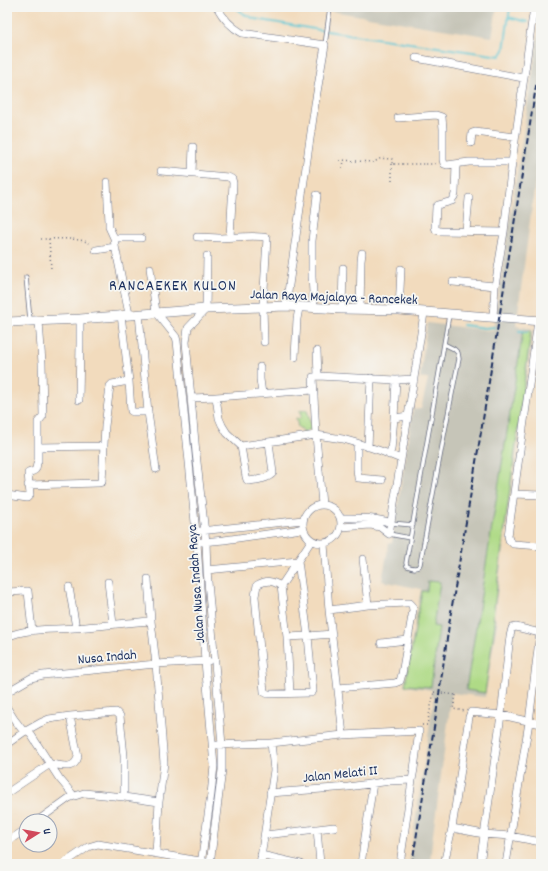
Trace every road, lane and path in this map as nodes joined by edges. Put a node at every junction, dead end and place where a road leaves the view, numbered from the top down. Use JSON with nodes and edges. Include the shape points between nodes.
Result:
{"nodes":[{"id":1,"x":217,"y":7,"type":"edge"},
{"id":2,"x":330,"y":7,"type":"edge"},
{"id":3,"x":534,"y":7,"type":"edge"},
{"id":4,"x":326,"y":42,"type":"junction"},
{"id":5,"x":416,"y":58,"type":"dead end"},
{"id":6,"x":524,"y":78,"type":"junction"},
{"id":7,"x":398,"y":118,"type":"dead end"},
{"id":8,"x":515,"y":137,"type":"junction"},
{"id":9,"x":471,"y":143,"type":"dead end"},
{"id":10,"x":193,"y":147,"type":"dead end"},
{"id":11,"x":340,"y":160,"type":"dead end"},
{"id":12,"x":344,"y":160,"type":"junction"},
{"id":13,"x":512,"y":162,"type":"junction"},
{"id":14,"x":392,"y":164,"type":"junction"},
{"id":15,"x":444,"y":164,"type":"junction"},
{"id":16,"x":456,"y":164,"type":"junction"},
{"id":17,"x":343,"y":168,"type":"dead end"},
{"id":18,"x":161,"y":171,"type":"dead end"},
{"id":19,"x":192,"y":173,"type":"junction"},
{"id":20,"x":392,"y":181,"type":"dead end"},
{"id":21,"x":107,"y":182,"type":"dead end"},
{"id":22,"x":317,"y":195,"type":"dead end"},
{"id":23,"x":469,"y":198,"type":"dead end"},
{"id":24,"x":466,"y":231,"type":"junction"},
{"id":25,"x":504,"y":232,"type":"junction"},
{"id":26,"x":197,"y":237,"type":"dead end"},
{"id":27,"x":230,"y":237,"type":"junction"},
{"id":28,"x":114,"y":238,"type":"junction"},
{"id":29,"x":141,"y":238,"type":"dead end"},
{"id":30,"x":41,"y":239,"type":"dead end"},
{"id":31,"x":49,"y":239,"type":"junction"},
{"id":32,"x":115,"y":247,"type":"junction"},
{"id":33,"x":96,"y":250,"type":"joint"},
{"id":34,"x":362,"y":253,"type":"dead end"},
{"id":35,"x":207,"y":256,"type":"dead end"},
{"id":36,"x":150,"y":268,"type":"dead end"},
{"id":37,"x":343,"y":268,"type":"dead end"},
{"id":38,"x":401,"y":268,"type":"dead end"},
{"id":39,"x":51,"y":269,"type":"dead end"},
{"id":40,"x":26,"y":277,"type":"dead end"},
{"id":41,"x":453,"y":282,"type":"dead end"},
{"id":42,"x":495,"y":286,"type":"junction"},
{"id":43,"x":286,"y":306,"type":"junction"},
{"id":44,"x":263,"y":307,"type":"junction"},
{"id":45,"x":299,"y":308,"type":"junction"},
{"id":46,"x":314,"y":308,"type":"junction"},
{"id":47,"x":206,"y":309,"type":"junction"},
{"id":48,"x":342,"y":309,"type":"junction"},
{"id":49,"x":360,"y":310,"type":"junction"},
{"id":50,"x":399,"y":310,"type":"junction"},
{"id":51,"x":156,"y":312,"type":"junction"},
{"id":52,"x":424,"y":313,"type":"junction"},
{"id":53,"x":140,"y":314,"type":"junction"},
{"id":54,"x":125,"y":315,"type":"junction"},
{"id":55,"x":449,"y":315,"type":"junction"},
{"id":56,"x":493,"y":317,"type":"junction"},
{"id":57,"x":80,"y":319,"type":"junction"},
{"id":58,"x":35,"y":321,"type":"junction"},
{"id":59,"x":540,"y":321,"type":"edge"},
{"id":60,"x":7,"y":322,"type":"edge"},
{"id":61,"x":264,"y":342,"type":"dead end"},
{"id":62,"x":444,"y":344,"type":"junction"},
{"id":63,"x":317,"y":351,"type":"dead end"},
{"id":64,"x":295,"y":357,"type":"dead end"},
{"id":65,"x":260,"y":367,"type":"dead end"},
{"id":66,"x":318,"y":376,"type":"junction"},
{"id":67,"x":371,"y":378,"type":"junction"},
{"id":68,"x":414,"y":379,"type":"junction"},
{"id":69,"x":396,"y":380,"type":"junction"},
{"id":70,"x":129,"y":381,"type":"junction"},
{"id":71,"x":314,"y":390,"type":"junction"},
{"id":72,"x":262,"y":394,"type":"junction"},
{"id":73,"x":216,"y":397,"type":"junction"},
{"id":74,"x":191,"y":398,"type":"junction"},
{"id":75,"x":79,"y":400,"type":"dead end"},
{"id":76,"x":148,"y":412,"type":"junction"},
{"id":77,"x":408,"y":416,"type":"junction"},
{"id":78,"x":394,"y":418,"type":"junction"},
{"id":79,"x":316,"y":436,"type":"junction"},
{"id":80,"x":269,"y":442,"type":"junction"},
{"id":81,"x":357,"y":443,"type":"junction"},
{"id":82,"x":103,"y":446,"type":"junction"},
{"id":83,"x":241,"y":446,"type":"junction"},
{"id":84,"x":368,"y":447,"type":"junction"},
{"id":85,"x":38,"y":448,"type":"junction"},
{"id":86,"x":188,"y":453,"type":"junction"},
{"id":87,"x":196,"y":453,"type":"junction"},
{"id":88,"x":389,"y":454,"type":"junction"},
{"id":89,"x":401,"y":460,"type":"junction"},
{"id":90,"x":156,"y":469,"type":"dead end"},
{"id":91,"x":382,"y":480,"type":"dead end"},
{"id":92,"x":28,"y":485,"type":"junction"},
{"id":93,"x":514,"y":494,"type":"junction"},
{"id":94,"x":7,"y":495,"type":"edge"},
{"id":95,"x":541,"y":495,"type":"edge"},
{"id":96,"x":322,"y":504,"type":"junction"},
{"id":97,"x":341,"y":518,"type":"junction"},
{"id":98,"x":303,"y":520,"type":"junction"},
{"id":99,"x":391,"y":522,"type":"junction"},
{"id":100,"x":413,"y":525,"type":"junction"},
{"id":101,"x":341,"y":527,"type":"junction"},
{"id":102,"x":303,"y":528,"type":"junction"},
{"id":103,"x":204,"y":530,"type":"junction"},
{"id":104,"x":196,"y":532,"type":"junction"},
{"id":105,"x":390,"y":534,"type":"junction"},
{"id":106,"x":410,"y":538,"type":"junction"},
{"id":107,"x":311,"y":540,"type":"junction"},
{"id":108,"x":206,"y":542,"type":"junction"},
{"id":109,"x":196,"y":543,"type":"junction"},
{"id":110,"x":324,"y":544,"type":"junction"},
{"id":111,"x":541,"y":546,"type":"edge"},
{"id":112,"x":363,"y":559,"type":"dead end"},
{"id":113,"x":298,"y":560,"type":"junction"},
{"id":114,"x":207,"y":570,"type":"junction"},
{"id":115,"x":148,"y":579,"type":"dead end"},
{"id":116,"x":108,"y":582,"type":"dead end"},
{"id":117,"x":281,"y":586,"type":"junction"},
{"id":118,"x":69,"y":587,"type":"dead end"},
{"id":119,"x":7,"y":592,"type":"edge"},
{"id":120,"x":368,"y":605,"type":"junction"},
{"id":121,"x":329,"y":610,"type":"junction"},
{"id":122,"x":151,"y":621,"type":"junction"},
{"id":123,"x":113,"y":624,"type":"junction"},
{"id":124,"x":541,"y":624,"type":"edge"},
{"id":125,"x":76,"y":628,"type":"junction"},
{"id":126,"x":32,"y":631,"type":"junction"},
{"id":127,"x":540,"y":633,"type":"junction"},
{"id":128,"x":332,"y":634,"type":"junction"},
{"id":129,"x":308,"y":636,"type":"junction"},
{"id":130,"x":7,"y":637,"type":"edge"},
{"id":131,"x":287,"y":637,"type":"junction"},
{"id":132,"x":407,"y":640,"type":"junction"},
{"id":133,"x":381,"y":643,"type":"dead end"},
{"id":134,"x":214,"y":660,"type":"junction"},
{"id":135,"x":205,"y":661,"type":"junction"},
{"id":136,"x":156,"y":664,"type":"junction"},
{"id":137,"x":338,"y":688,"type":"junction"},
{"id":138,"x":7,"y":692,"type":"edge"},
{"id":139,"x":290,"y":693,"type":"junction"},
{"id":140,"x":7,"y":708,"type":"edge"},
{"id":141,"x":471,"y":712,"type":"junction"},
{"id":142,"x":501,"y":715,"type":"junction"},
{"id":143,"x":70,"y":716,"type":"junction"},
{"id":144,"x":529,"y":722,"type":"junction"},
{"id":145,"x":541,"y":724,"type":"edge"},
{"id":146,"x":26,"y":731,"type":"junction"},
{"id":147,"x":419,"y":731,"type":"junction"},
{"id":148,"x":343,"y":735,"type":"junction"},
{"id":149,"x":271,"y":743,"type":"junction"},
{"id":150,"x":7,"y":744,"type":"edge"},
{"id":151,"x":213,"y":745,"type":"junction"},
{"id":152,"x":222,"y":745,"type":"junction"},
{"id":153,"x":50,"y":764,"type":"junction"},
{"id":154,"x":412,"y":780,"type":"junction"},
{"id":155,"x":373,"y":783,"type":"junction"},
{"id":156,"x":7,"y":793,"type":"edge"},
{"id":157,"x":270,"y":793,"type":"junction"},
{"id":158,"x":74,"y":796,"type":"junction"},
{"id":159,"x":124,"y":796,"type":"junction"},
{"id":160,"x":160,"y":802,"type":"junction"},
{"id":161,"x":48,"y":813,"type":"edge"},
{"id":162,"x":334,"y":827,"type":"dead end"},
{"id":163,"x":452,"y":828,"type":"junction"},
{"id":164,"x":317,"y":829,"type":"junction"},
{"id":165,"x":18,"y":834,"type":"edge"},
{"id":166,"x":484,"y":834,"type":"junction"},
{"id":167,"x":265,"y":835,"type":"junction"},
{"id":168,"x":510,"y":836,"type":"junction"},
{"id":169,"x":7,"y":842,"type":"edge"},
{"id":170,"x":541,"y":842,"type":"edge"},
{"id":171,"x":156,"y":853,"type":"junction"},
{"id":172,"x":261,"y":855,"type":"junction"},
{"id":173,"x":202,"y":862,"type":"edge"},
{"id":174,"x":63,"y":864,"type":"edge"},
{"id":175,"x":210,"y":864,"type":"edge"},
{"id":176,"x":260,"y":864,"type":"edge"},
{"id":177,"x":301,"y":864,"type":"edge"},
{"id":178,"x":320,"y":864,"type":"edge"},
{"id":179,"x":361,"y":864,"type":"edge"},
{"id":180,"x":400,"y":864,"type":"edge"},
{"id":181,"x":444,"y":864,"type":"edge"},
{"id":182,"x":480,"y":864,"type":"edge"},
{"id":183,"x":506,"y":864,"type":"edge"}],
"edges":[{"from":1,"to":4,"type":"street","via":[[224,20],[242,33]]},
{"from":2,"to":4,"type":"lane"},
{"from":3,"to":6,"type":"street"},
{"from":4,"to":43,"type":"street"},
{"from":5,"to":6,"type":"street"},
{"from":6,"to":8,"type":"street"},
{"from":7,"to":15,"type":"street","via":[[436,115],[442,117]]},
{"from":8,"to":9,"type":"street","via":[[474,132]]},
{"from":8,"to":13,"type":"street"},
{"from":10,"to":19,"type":"street"},
{"from":11,"to":12,"type":"path"},
{"from":12,"to":14,"type":"path","via":[[372,162],[378,159],[392,159]]},
{"from":12,"to":17,"type":"path"},
{"from":13,"to":16,"type":"street"},
{"from":13,"to":25,"type":"street"},
{"from":14,"to":15,"type":"path"},
{"from":14,"to":20,"type":"path"},
{"from":15,"to":16,"type":"street"},
{"from":16,"to":24,"type":"street","via":[[455,194],[450,202],[437,206],[435,227],[440,231]]},
{"from":18,"to":19,"type":"street"},
{"from":19,"to":27,"type":"street","via":[[232,179]]},
{"from":21,"to":28,"type":"street","via":[[109,227]]},
{"from":22,"to":46,"type":"street","via":[[312,241]]},
{"from":23,"to":24,"type":"street"},
{"from":24,"to":25,"type":"street"},
{"from":25,"to":42,"type":"street"},
{"from":26,"to":27,"type":"street"},
{"from":27,"to":44,"type":"street","via":[[267,238]]},
{"from":28,"to":29,"type":"street"},
{"from":28,"to":32,"type":"street"},
{"from":30,"to":31,"type":"path"},
{"from":31,"to":33,"type":"path","via":[[88,242],[93,244]]},
{"from":31,"to":39,"type":"path"},
{"from":32,"to":33,"type":"street"},
{"from":32,"to":54,"type":"street"},
{"from":34,"to":49,"type":"street"},
{"from":35,"to":47,"type":"street"},
{"from":36,"to":51,"type":"street"},
{"from":37,"to":48,"type":"street"},
{"from":38,"to":50,"type":"street"},
{"from":40,"to":58,"type":"lane"},
{"from":41,"to":42,"type":"street"},
{"from":42,"to":56,"type":"street"},
{"from":43,"to":44,"type":"main road","name":"Jalan Raya Majalaya - Rancekek"},
{"from":43,"to":45,"type":"main road","name":"Jalan Raya Majalaya - Rancekek"},
{"from":44,"to":47,"type":"main road","name":"Jalan Raya Majalaya - Rancekek"},
{"from":44,"to":61,"type":"street"},
{"from":45,"to":46,"type":"main road","name":"Jalan Raya Majalaya - Rancekek"},
{"from":45,"to":64,"type":"street"},
{"from":46,"to":48,"type":"main road","name":"Jalan Raya Majalaya - Rancekek"},
{"from":47,"to":51,"type":"main road","name":"Jalan Raya Majalaya - Rancekek"},
{"from":47,"to":74,"type":"street","name":"Jalan Nusa Indah Raya","via":[[188,328],[186,342]]},
{"from":48,"to":49,"type":"main road","name":"Jalan Raya Majalaya - Rancekek"},
{"from":49,"to":50,"type":"main road","name":"Jalan Raya Majalaya - Rancekek"},
{"from":50,"to":52,"type":"main road","name":"Jalan Raya Majalaya - Rancekek"},
{"from":51,"to":53,"type":"main road","name":"Jalan Raya Majalaya - Rancekek"},
{"from":51,"to":86,"type":"street","name":"Jalan Nusa Indah Raya","via":[[177,341]]},
{"from":52,"to":55,"type":"main road","name":"Jalan Raya Majalaya - Rancekek"},
{"from":52,"to":68,"type":"street"},
{"from":53,"to":54,"type":"main road","name":"Jalan Raya Majalaya - Rancekek"},
{"from":53,"to":76,"type":"street"},
{"from":54,"to":57,"type":"main road","name":"Jalan Raya Majalaya - Rancekek"},
{"from":54,"to":70,"type":"street"},
{"from":55,"to":56,"type":"main road","name":"Jalan Raya Majalaya - Rancekek"},
{"from":55,"to":62,"type":"lane"},
{"from":56,"to":59,"type":"main road","name":"Jalan Raya Majalaya - Rancekek"},
{"from":57,"to":58,"type":"main road","name":"Jalan Raya Majalaya - Rancekek"},
{"from":57,"to":75,"type":"street"},
{"from":58,"to":60,"type":"main road","name":"Jalan Raya Majalaya - Rancekek"},
{"from":58,"to":85,"type":"street","via":[[42,363],[43,416],[38,422]]},
{"from":59,"to":93,"type":"street"},
{"from":62,"to":100,"type":"lane"},
{"from":62,"to":106,"type":"lane","via":[[454,349],[459,359],[418,568],[407,566],[406,563]]},
{"from":63,"to":66,"type":"street"},
{"from":65,"to":72,"type":"street"},
{"from":66,"to":67,"type":"street"},
{"from":66,"to":71,"type":"street","via":[[313,377]]},
{"from":67,"to":69,"type":"street"},
{"from":67,"to":84,"type":"street"},
{"from":68,"to":69,"type":"street"},
{"from":68,"to":77,"type":"street"},
{"from":69,"to":78,"type":"street"},
{"from":70,"to":76,"type":"street","via":[[132,412]]},
{"from":70,"to":82,"type":"street","via":[[110,386]]},
{"from":71,"to":72,"type":"street"},
{"from":71,"to":79,"type":"street"},
{"from":72,"to":73,"type":"street"},
{"from":73,"to":74,"type":"street"},
{"from":73,"to":83,"type":"street","via":[[222,425]]},
{"from":74,"to":87,"type":"street","name":"Jalan Nusa Indah Raya"},
{"from":76,"to":90,"type":"street"},
{"from":77,"to":78,"type":"street"},
{"from":77,"to":89,"type":"street"},
{"from":78,"to":88,"type":"street"},
{"from":79,"to":80,"type":"street"},
{"from":79,"to":81,"type":"street"},
{"from":79,"to":96,"type":"street"},
{"from":80,"to":83,"type":"street"},
{"from":80,"to":83,"type":"street","via":[[273,473],[271,476],[250,482],[246,477]]},
{"from":81,"to":84,"type":"street"},
{"from":81,"to":91,"type":"street","via":[[358,478]]},
{"from":82,"to":85,"type":"street"},
{"from":82,"to":92,"type":"street","via":[[101,483]]},
{"from":84,"to":88,"type":"street"},
{"from":85,"to":92,"type":"street","via":[[36,469],[28,473]]},
{"from":86,"to":87,"type":"street"},
{"from":86,"to":104,"type":"street","name":"Jalan Nusa Indah Raya"},
{"from":87,"to":103,"type":"street","name":"Jalan Nusa Indah Raya"},
{"from":88,"to":89,"type":"street"},
{"from":89,"to":99,"type":"street"},
{"from":92,"to":94,"type":"street","via":[[30,495],[26,498]]},
{"from":93,"to":95,"type":"street"},
{"from":93,"to":111,"type":"street","via":[[509,540],[513,544]]},
{"from":96,"to":97,"type":"street","via":[[333,508]]},
{"from":96,"to":98,"type":"street","via":[[307,511]]},
{"from":97,"to":99,"type":"street","via":[[371,518]]},
{"from":97,"to":101,"type":"street"},
{"from":98,"to":102,"type":"street"},
{"from":98,"to":103,"type":"street"},
{"from":99,"to":100,"type":"lane"},
{"from":99,"to":105,"type":"street"},
{"from":100,"to":106,"type":"lane"},
{"from":101,"to":105,"type":"street","via":[[370,525],[380,527]]},
{"from":101,"to":110,"type":"street","via":[[336,538]]},
{"from":102,"to":107,"type":"street"},
{"from":102,"to":108,"type":"street"},
{"from":103,"to":104,"type":"street"},
{"from":103,"to":108,"type":"street","name":"Jalan Nusa Indah Raya"},
{"from":104,"to":109,"type":"street","name":"Jalan Nusa Indah Raya"},
{"from":105,"to":106,"type":"lane"},
{"from":107,"to":110,"type":"street"},
{"from":107,"to":113,"type":"street"},
{"from":108,"to":109,"type":"street"},
{"from":108,"to":114,"type":"street","name":"Jalan Nusa Indah Raya"},
{"from":109,"to":135,"type":"street","name":"Jalan Nusa Indah Raya"},
{"from":110,"to":121,"type":"street"},
{"from":112,"to":120,"type":"street"},
{"from":113,"to":114,"type":"street"},
{"from":113,"to":117,"type":"street"},
{"from":113,"to":129,"type":"street"},
{"from":114,"to":134,"type":"street","name":"Jalan Nusa Indah Raya"},
{"from":115,"to":122,"type":"street"},
{"from":116,"to":123,"type":"street"},
{"from":117,"to":131,"type":"street"},
{"from":117,"to":139,"type":"street","via":[[264,581],[257,585],[255,596],[264,692]]},
{"from":118,"to":125,"type":"street"},
{"from":119,"to":126,"type":"street","via":[[27,590]]},
{"from":120,"to":121,"type":"street"},
{"from":120,"to":132,"type":"street","via":[[410,603],[413,610]]},
{"from":121,"to":128,"type":"street"},
{"from":122,"to":123,"type":"street"},
{"from":122,"to":136,"type":"street"},
{"from":123,"to":125,"type":"street"},
{"from":124,"to":127,"type":"street"},
{"from":125,"to":126,"type":"street"},
{"from":126,"to":130,"type":"street"},
{"from":127,"to":142,"type":"street","via":[[512,628]]},
{"from":127,"to":144,"type":"street"},
{"from":128,"to":129,"type":"street"},
{"from":128,"to":137,"type":"street"},
{"from":129,"to":131,"type":"street"},
{"from":129,"to":139,"type":"street","via":[[313,691]]},
{"from":131,"to":139,"type":"street"},
{"from":132,"to":133,"type":"street"},
{"from":132,"to":137,"type":"street","via":[[400,681]]},
{"from":134,"to":135,"type":"street","name":"Nusa Indah"},
{"from":134,"to":152,"type":"street","name":"Jalan Nusa Indah Raya"},
{"from":135,"to":136,"type":"street","name":"Nusa Indah"},
{"from":135,"to":151,"type":"street","name":"Jalan Nusa Indah Raya"},
{"from":136,"to":138,"type":"street","name":"Nusa Indah","via":[[43,675],[31,678]]},
{"from":136,"to":160,"type":"street","via":[[164,763]]},
{"from":137,"to":148,"type":"street"},
{"from":140,"to":146,"type":"street"},
{"from":141,"to":142,"type":"street"},
{"from":141,"to":147,"type":"path","bridge":true,"via":[[453,709],[456,695],[434,692],[427,725],[420,725]]},
{"from":141,"to":163,"type":"street","via":[[468,717]]},
{"from":142,"to":144,"type":"street"},
{"from":142,"to":166,"type":"street"},
{"from":143,"to":146,"type":"street","via":[[49,719]]},
{"from":143,"to":153,"type":"street","via":[[77,761],[70,767]]},
{"from":143,"to":159,"type":"street","via":[[116,712],[120,716]]},
{"from":144,"to":145,"type":"street"},
{"from":144,"to":168,"type":"street"},
{"from":146,"to":150,"type":"street"},
{"from":146,"to":153,"type":"street"},
{"from":147,"to":148,"type":"street"},
{"from":147,"to":154,"type":"street"},
{"from":148,"to":149,"type":"street"},
{"from":149,"to":152,"type":"street"},
{"from":149,"to":157,"type":"street","via":[[274,770]]},
{"from":151,"to":152,"type":"street"},
{"from":151,"to":173,"type":"street","name":"Jalan Nusa Indah Raya","via":[[214,766]]},
{"from":152,"to":175,"type":"street","name":"Jalan Nusa Indah Raya","via":[[222,770]]},
{"from":153,"to":156,"type":"street"},
{"from":153,"to":158,"type":"street"},
{"from":154,"to":155,"type":"street","name":"Jalan Melati II"},
{"from":154,"to":180,"type":"street"},
{"from":155,"to":157,"type":"street","name":"Jalan Melati II"},
{"from":155,"to":179,"type":"street"},
{"from":157,"to":167,"type":"street"},
{"from":158,"to":159,"type":"street","via":[[84,793]]},
{"from":158,"to":161,"type":"street"},
{"from":159,"to":160,"type":"street"},
{"from":160,"to":171,"type":"street"},
{"from":162,"to":164,"type":"street"},
{"from":163,"to":166,"type":"street"},
{"from":163,"to":181,"type":"street"},
{"from":164,"to":167,"type":"street"},
{"from":164,"to":178,"type":"street"},
{"from":165,"to":169,"type":"street"},
{"from":166,"to":168,"type":"street"},
{"from":166,"to":182,"type":"street"},
{"from":167,"to":172,"type":"street"},
{"from":168,"to":170,"type":"street"},
{"from":168,"to":183,"type":"street"},
{"from":171,"to":173,"type":"street"},
{"from":171,"to":174,"type":"street","via":[[98,844],[88,846]]},
{"from":172,"to":176,"type":"street"},
{"from":172,"to":177,"type":"street"},
{"from":173,"to":175,"type":"street"}]}
